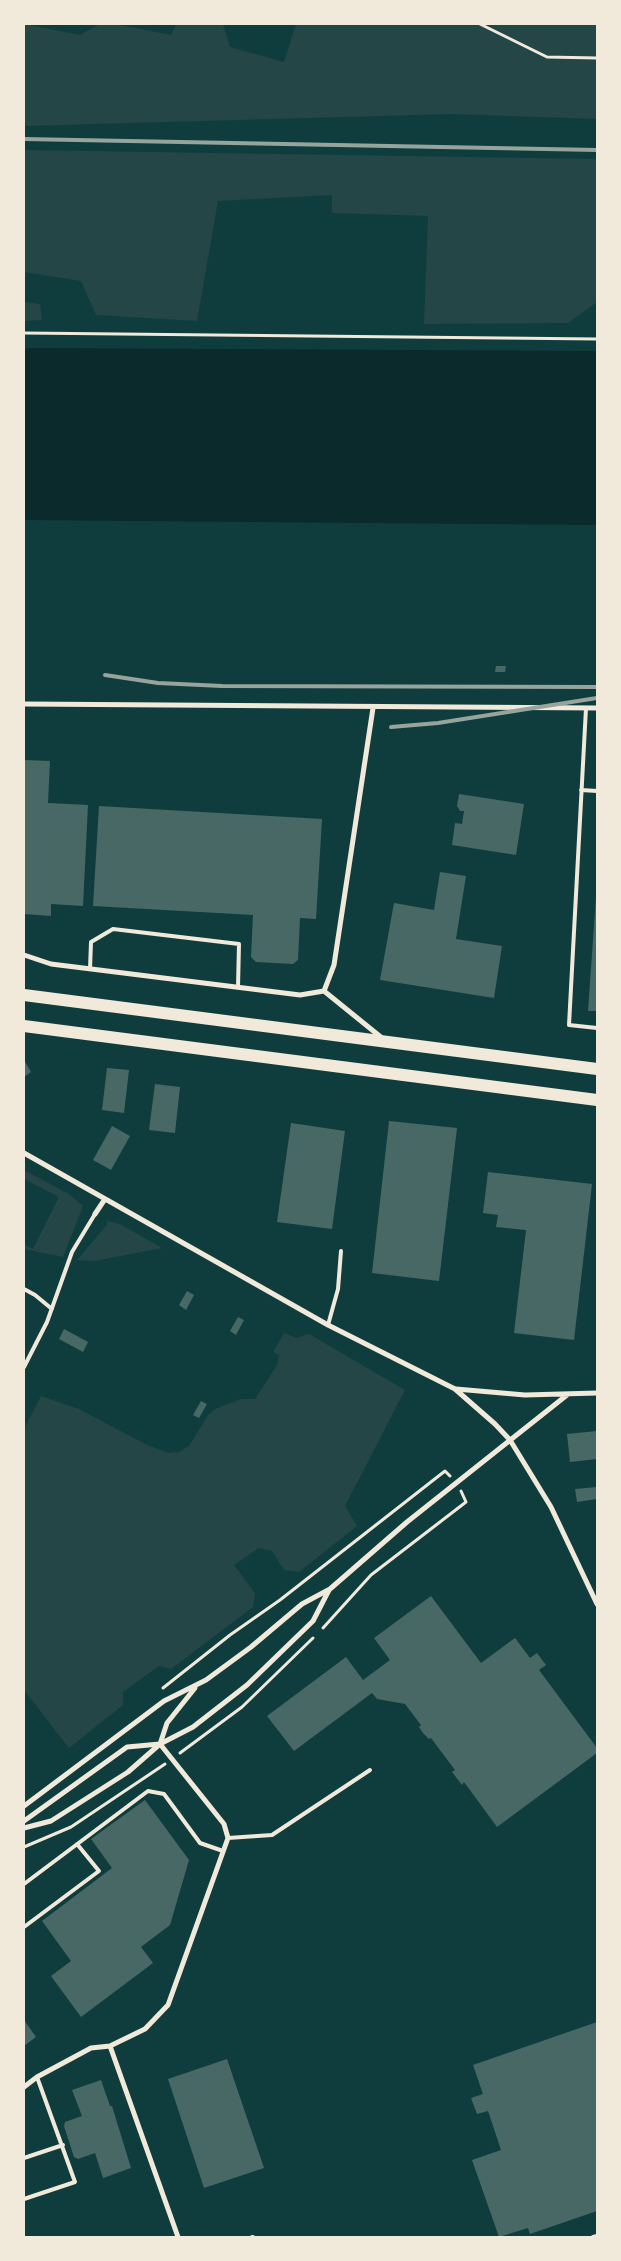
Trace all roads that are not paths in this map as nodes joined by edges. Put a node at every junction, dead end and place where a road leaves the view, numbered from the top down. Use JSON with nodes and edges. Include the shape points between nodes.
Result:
{"nodes":[{"id":1,"x":24,"y":704,"type":"edge"},
{"id":2,"x":373,"y":708,"type":"junction"},
{"id":3,"x":586,"y":708,"type":"junction"},
{"id":4,"x":597,"y":708,"type":"edge"},
{"id":5,"x":581,"y":790,"type":"junction"},
{"id":6,"x":597,"y":791,"type":"edge"},
{"id":7,"x":24,"y":955,"type":"edge"},
{"id":8,"x":90,"y":969,"type":"junction"},
{"id":9,"x":238,"y":988,"type":"junction"},
{"id":10,"x":324,"y":991,"type":"junction"},
{"id":11,"x":24,"y":995,"type":"edge"},
{"id":12,"x":24,"y":1026,"type":"edge"},
{"id":13,"x":597,"y":1028,"type":"edge"},
{"id":14,"x":385,"y":1041,"type":"junction"},
{"id":15,"x":597,"y":1068,"type":"edge"},
{"id":16,"x":597,"y":1100,"type":"edge"},
{"id":17,"x":24,"y":1153,"type":"edge"},
{"id":18,"x":105,"y":1199,"type":"junction"},
{"id":19,"x":95,"y":1214,"type":"joint"},
{"id":20,"x":342,"y":1251,"type":"dead end"},
{"id":21,"x":24,"y":1289,"type":"edge"},
{"id":22,"x":52,"y":1309,"type":"junction"},
{"id":23,"x":328,"y":1324,"type":"junction"},
{"id":24,"x":24,"y":1368,"type":"edge"},
{"id":25,"x":455,"y":1389,"type":"junction"},
{"id":26,"x":597,"y":1393,"type":"edge"},
{"id":27,"x":567,"y":1395,"type":"junction"},
{"id":28,"x":510,"y":1440,"type":"junction"},
{"id":29,"x":330,"y":1589,"type":"junction"},
{"id":30,"x":597,"y":1604,"type":"edge"},
{"id":31,"x":197,"y":1686,"type":"junction"},
{"id":32,"x":160,"y":1744,"type":"junction"},
{"id":33,"x":370,"y":1770,"type":"dead end"},
{"id":34,"x":24,"y":1806,"type":"edge"},
{"id":35,"x":24,"y":1821,"type":"edge"},
{"id":36,"x":24,"y":1828,"type":"edge"},
{"id":37,"x":228,"y":1838,"type":"junction"},
{"id":38,"x":77,"y":1844,"type":"junction"},
{"id":39,"x":223,"y":1851,"type":"junction"},
{"id":40,"x":24,"y":1884,"type":"edge"},
{"id":41,"x":24,"y":1927,"type":"edge"},
{"id":42,"x":110,"y":2046,"type":"junction"},
{"id":43,"x":37,"y":2077,"type":"junction"},
{"id":44,"x":24,"y":2087,"type":"edge"},
{"id":45,"x":63,"y":2145,"type":"junction"},
{"id":46,"x":24,"y":2158,"type":"edge"},
{"id":47,"x":24,"y":2199,"type":"edge"},
{"id":48,"x":597,"y":2236,"type":"edge"},
{"id":49,"x":178,"y":2237,"type":"edge"},
{"id":50,"x":593,"y":2237,"type":"edge"}],
"edges":[{"from":1,"to":2,"type":"street"},
{"from":2,"to":3,"type":"street"},
{"from":2,"to":10,"type":"street","via":[[334,965]]},
{"from":3,"to":4,"type":"street"},
{"from":3,"to":5,"type":"lane"},
{"from":5,"to":6,"type":"lane"},
{"from":5,"to":13,"type":"lane","via":[[569,1025]]},
{"from":7,"to":8,"type":"street","via":[[51,964]]},
{"from":8,"to":9,"type":"street"},
{"from":8,"to":9,"type":"lane","via":[[91,942],[113,929],[239,944]]},
{"from":9,"to":10,"type":"street","via":[[300,995]]},
{"from":10,"to":14,"type":"street"},
{"from":11,"to":14,"type":"main road"},
{"from":12,"to":16,"type":"main road"},
{"from":14,"to":15,"type":"main road"},
{"from":17,"to":18,"type":"street"},
{"from":18,"to":19,"type":"street"},
{"from":18,"to":23,"type":"street"},
{"from":19,"to":22,"type":"lane","via":[[72,1252]]},
{"from":20,"to":23,"type":"lane","via":[[338,1290]]},
{"from":21,"to":22,"type":"lane"},
{"from":22,"to":24,"type":"lane"},
{"from":23,"to":25,"type":"street"},
{"from":25,"to":27,"type":"street"},
{"from":25,"to":28,"type":"street"},
{"from":26,"to":27,"type":"street"},
{"from":27,"to":28,"type":"street"},
{"from":28,"to":29,"type":"street","via":[[407,1522]]},
{"from":28,"to":30,"type":"street","via":[[551,1507]]},
{"from":29,"to":31,"type":"street","via":[[302,1604]]},
{"from":29,"to":32,"type":"street","via":[[312,1621],[247,1684],[193,1727]]},
{"from":31,"to":32,"type":"street","via":[[167,1723]]},
{"from":31,"to":34,"type":"street","via":[[164,1701]]},
{"from":32,"to":35,"type":"street","via":[[127,1747]]},
{"from":32,"to":36,"type":"street","via":[[128,1772],[51,1821]]},
{"from":32,"to":37,"type":"street","via":[[224,1824]]},
{"from":33,"to":37,"type":"lane","via":[[272,1835]]},
{"from":37,"to":39,"type":"street"},
{"from":38,"to":39,"type":"lane","via":[[148,1791],[164,1794],[200,1843]]},
{"from":38,"to":40,"type":"lane"},
{"from":38,"to":41,"type":"lane","via":[[99,1872]]},
{"from":39,"to":42,"type":"street","via":[[168,2005],[145,2030]]},
{"from":42,"to":43,"type":"street","via":[[91,2048]]},
{"from":42,"to":49,"type":"street"},
{"from":43,"to":44,"type":"street"},
{"from":43,"to":45,"type":"lane"},
{"from":45,"to":46,"type":"lane"},
{"from":45,"to":47,"type":"lane","via":[[75,2182]]},
{"from":48,"to":50,"type":"lane"}]}
